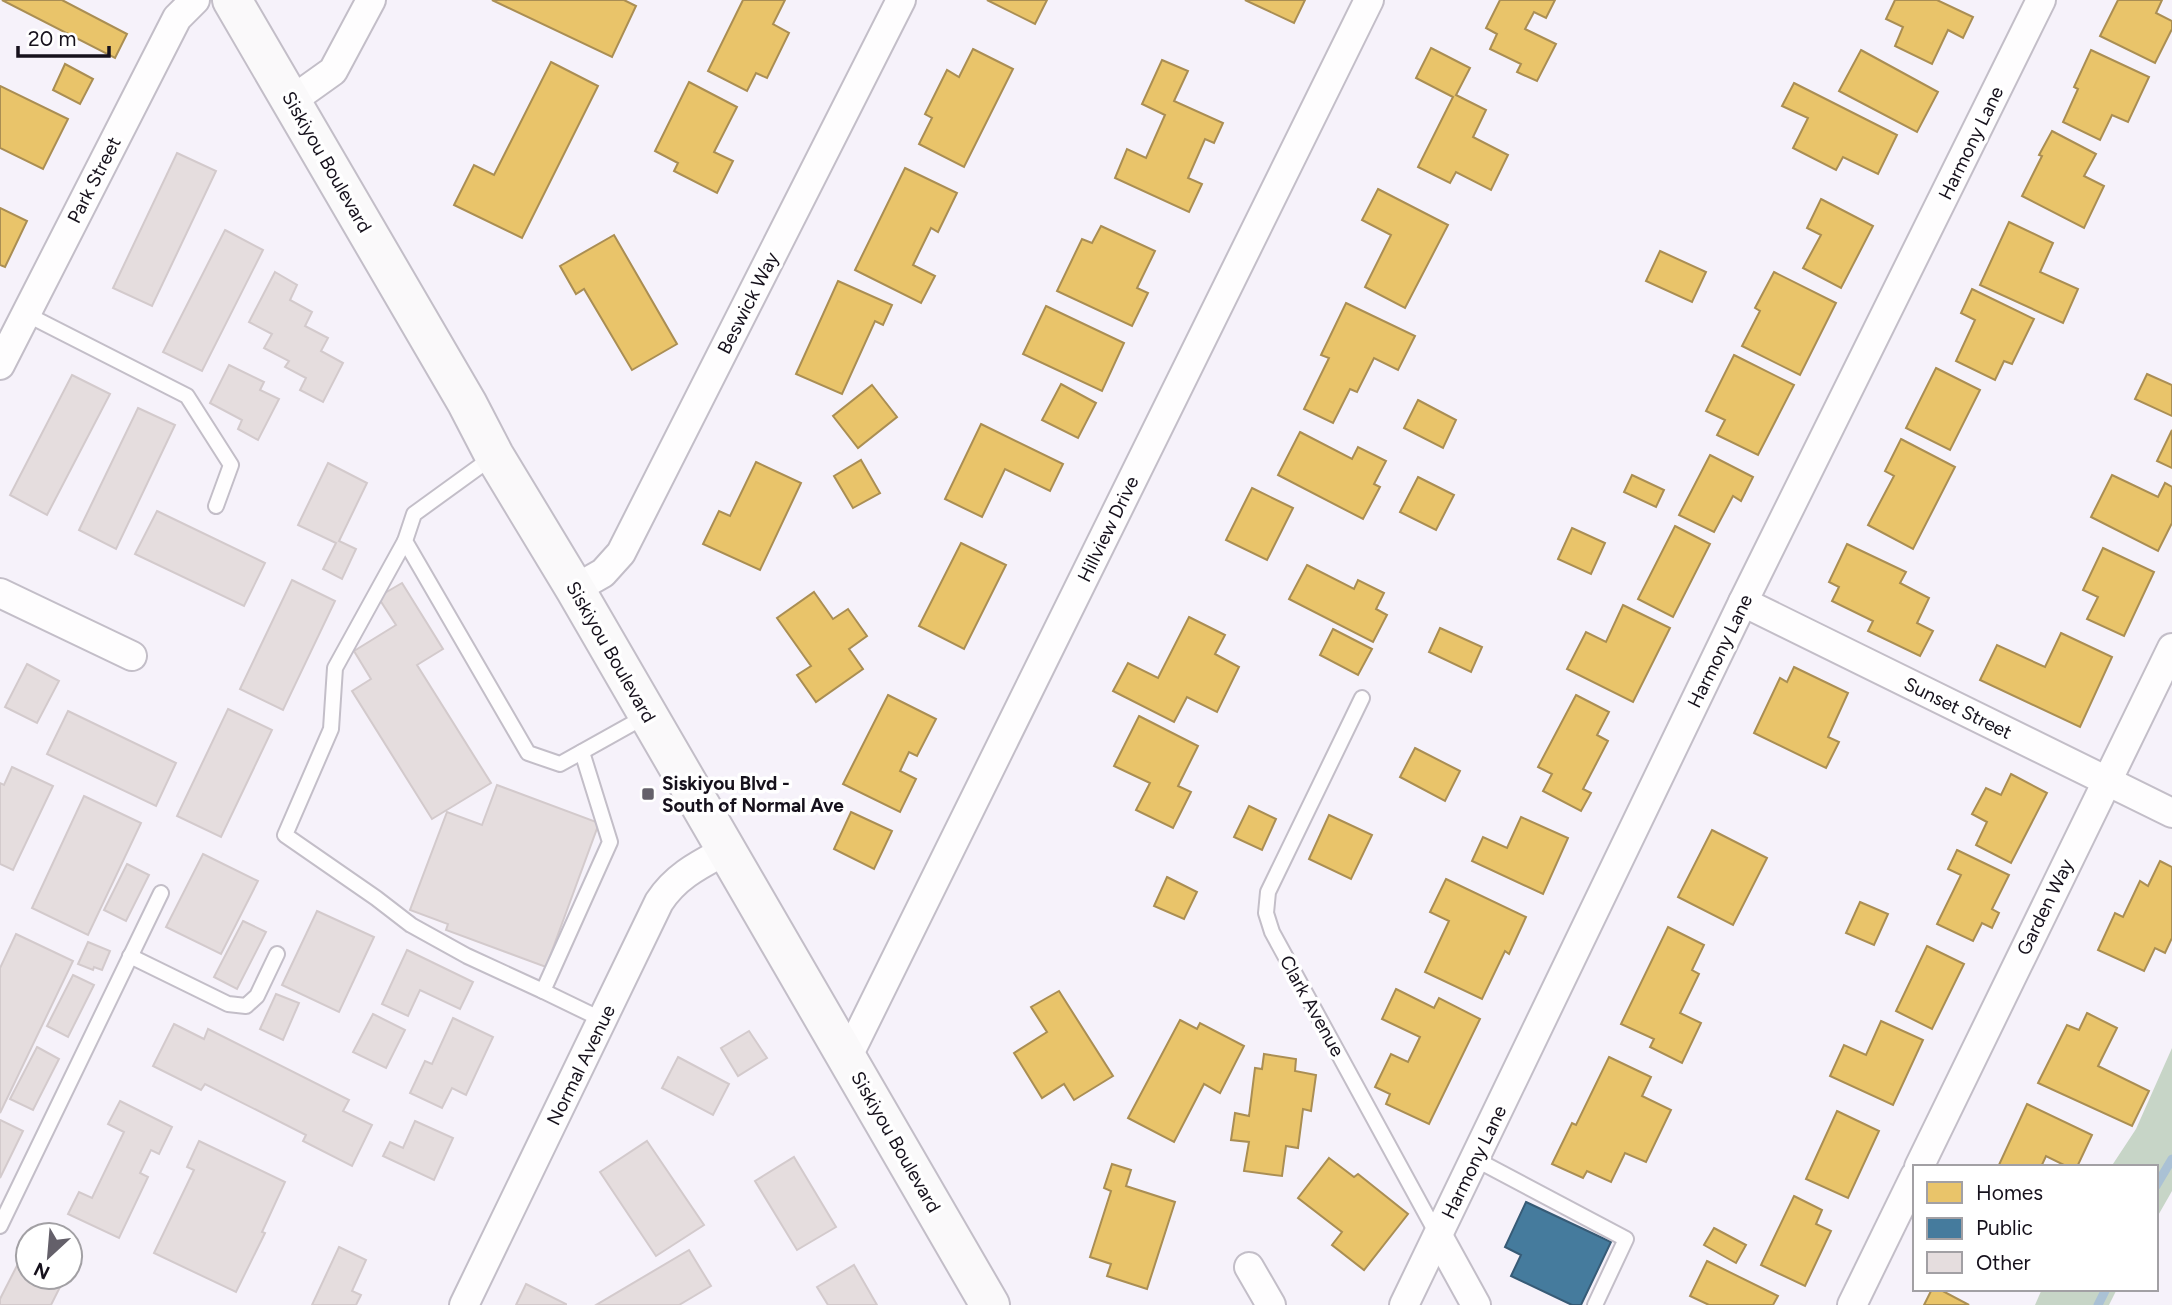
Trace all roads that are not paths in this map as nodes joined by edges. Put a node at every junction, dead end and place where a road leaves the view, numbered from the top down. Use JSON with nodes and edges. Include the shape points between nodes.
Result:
{"nodes":[{"id":1,"x":195,"y":0,"type":"edge"},
{"id":2,"x":232,"y":0,"type":"edge"},
{"id":3,"x":371,"y":0,"type":"edge"},
{"id":4,"x":901,"y":0,"type":"edge"},
{"id":5,"x":1369,"y":0,"type":"edge"},
{"id":6,"x":2041,"y":0,"type":"edge"},
{"id":7,"x":291,"y":101,"type":"junction"},
{"id":8,"x":26,"y":314,"type":"junction"},
{"id":9,"x":0,"y":365,"type":"edge"},
{"id":10,"x":494,"y":455,"type":"junction"},
{"id":11,"x":216,"y":506,"type":"dead end"},
{"id":12,"x":405,"y":541,"type":"junction"},
{"id":13,"x":575,"y":589,"type":"junction"},
{"id":14,"x":0,"y":593,"type":"edge"},
{"id":15,"x":1743,"y":602,"type":"junction"},
{"id":16,"x":2172,"y":648,"type":"edge"},
{"id":17,"x":132,"y":656,"type":"dead end"},
{"id":18,"x":1362,"y":698,"type":"dead end"},
{"id":19,"x":647,"y":715,"type":"junction"},
{"id":20,"x":582,"y":752,"type":"junction"},
{"id":21,"x":2106,"y":781,"type":"junction"},
{"id":22,"x":2172,"y":813,"type":"edge"},
{"id":23,"x":725,"y":851,"type":"junction"},
{"id":24,"x":161,"y":893,"type":"dead end"},
{"id":25,"x":277,"y":954,"type":"dead end"},
{"id":26,"x":130,"y":956,"type":"junction"},
{"id":27,"x":542,"y":991,"type":"junction"},
{"id":28,"x":603,"y":1020,"type":"junction"},
{"id":29,"x":847,"y":1058,"type":"junction"},
{"id":30,"x":1475,"y":1159,"type":"junction"},
{"id":31,"x":1920,"y":1165,"type":"edge"},
{"id":32,"x":1913,"y":1180,"type":"edge"},
{"id":33,"x":0,"y":1226,"type":"edge"},
{"id":34,"x":1438,"y":1236,"type":"junction"},
{"id":35,"x":1249,"y":1267,"type":"dead end"},
{"id":36,"x":464,"y":1305,"type":"edge"},
{"id":37,"x":989,"y":1305,"type":"edge"},
{"id":38,"x":1271,"y":1305,"type":"edge"},
{"id":39,"x":1404,"y":1305,"type":"edge"},
{"id":40,"x":1476,"y":1305,"type":"edge"},
{"id":41,"x":1595,"y":1305,"type":"edge"},
{"id":42,"x":1852,"y":1305,"type":"edge"}],
"edges":[{"from":1,"to":8,"type":"street","name":"Park Street","via":[[177,18]]},
{"from":2,"to":7,"type":"main road","name":"Siskiyou Boulevard"},
{"from":3,"to":7,"type":"street","via":[[333,71]]},
{"from":4,"to":13,"type":"street","name":"Beswick Way","via":[[621,553],[603,573]]},
{"from":5,"to":29,"type":"street","name":"Hillview Drive"},
{"from":6,"to":15,"type":"street","name":"Harmony Lane"},
{"from":7,"to":10,"type":"main road","name":"Siskiyou Boulevard"},
{"from":8,"to":9,"type":"street","name":"Park Street"},
{"from":8,"to":11,"type":"lane","via":[[187,396],[231,465]]},
{"from":10,"to":12,"type":"lane","via":[[414,514]]},
{"from":10,"to":13,"type":"main road","name":"Siskiyou Boulevard"},
{"from":12,"to":20,"type":"lane","via":[[528,753],[560,764]]},
{"from":12,"to":27,"type":"lane","via":[[335,668],[331,729],[285,835],[411,925]]},
{"from":13,"to":19,"type":"main road","name":"Siskiyou Boulevard"},
{"from":14,"to":17,"type":"street"},
{"from":15,"to":21,"type":"street","name":"Sunset Street"},
{"from":15,"to":30,"type":"street","name":"Harmony Lane"},
{"from":16,"to":21,"type":"street","name":"Garden Way"},
{"from":18,"to":34,"type":"lane","name":"Clark Avenue","via":[[1268,892],[1266,914]]},
{"from":19,"to":20,"type":"lane"},
{"from":19,"to":23,"type":"main road","name":"Siskiyou Boulevard"},
{"from":20,"to":27,"type":"lane","via":[[610,842]]},
{"from":21,"to":22,"type":"street","name":"Sunset Street"},
{"from":21,"to":31,"type":"street","name":"Garden Way"},
{"from":23,"to":28,"type":"street","name":"Normal Avenue","via":[[668,888]]},
{"from":23,"to":29,"type":"main road","name":"Siskiyou Boulevard"},
{"from":24,"to":26,"type":"lane"},
{"from":25,"to":26,"type":"lane","via":[[257,996],[246,1006],[228,1004]]},
{"from":26,"to":33,"type":"lane"},
{"from":27,"to":28,"type":"lane"},
{"from":28,"to":36,"type":"street","name":"Normal Avenue"},
{"from":29,"to":37,"type":"main road","name":"Siskiyou Boulevard"},
{"from":30,"to":34,"type":"street","name":"Harmony Lane"},
{"from":30,"to":41,"type":"lane","via":[[1626,1240]]},
{"from":32,"to":42,"type":"street"},
{"from":34,"to":39,"type":"street","name":"Harmony Lane"},
{"from":34,"to":40,"type":"street","name":"Clark Avenue"},
{"from":35,"to":38,"type":"street"}]}
